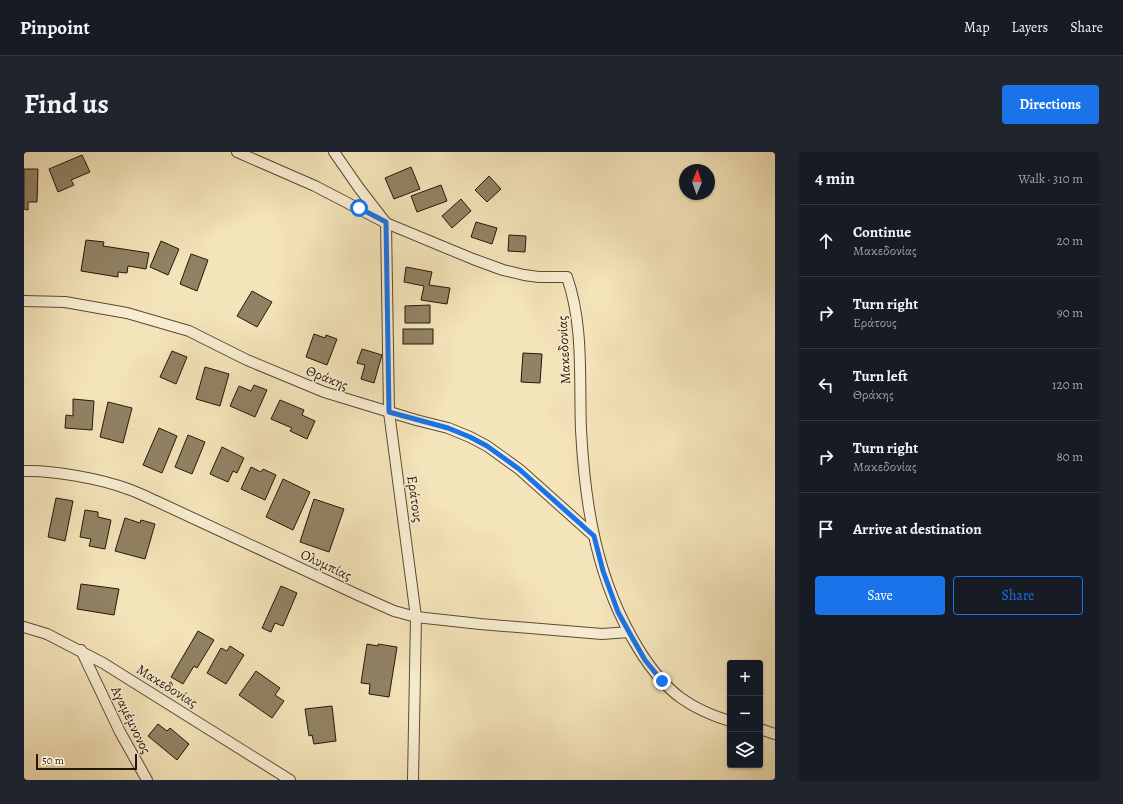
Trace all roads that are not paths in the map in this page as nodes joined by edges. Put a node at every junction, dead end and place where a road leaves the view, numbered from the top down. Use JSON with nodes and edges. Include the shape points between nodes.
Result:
{"nodes":[{"id":1,"x":237,"y":152,"type":"edge"},
{"id":2,"x":334,"y":152,"type":"edge"},
{"id":3,"x":386,"y":222,"type":"junction"},
{"id":4,"x":24,"y":301,"type":"edge"},
{"id":5,"x":389,"y":412,"type":"junction"},
{"id":6,"x":24,"y":471,"type":"edge"},
{"id":7,"x":594,"y":536,"type":"junction"},
{"id":8,"x":416,"y":617,"type":"junction"},
{"id":9,"x":24,"y":627,"type":"edge"},
{"id":10,"x":629,"y":632,"type":"junction"},
{"id":11,"x":81,"y":650,"type":"junction"},
{"id":12,"x":727,"y":720,"type":"edge"},
{"id":13,"x":763,"y":731,"type":"edge"},
{"id":14,"x":775,"y":734,"type":"edge"},
{"id":15,"x":146,"y":780,"type":"edge"},
{"id":16,"x":290,"y":780,"type":"edge"},
{"id":17,"x":413,"y":780,"type":"edge"}],
"edges":[{"from":1,"to":3,"type":"street","name":"Μακεδονίας","via":[[315,186]]},
{"from":2,"to":3,"type":"street"},
{"from":3,"to":5,"type":"street","name":"Εράτους"},
{"from":3,"to":7,"type":"street","name":"Μακεδονίας","via":[[502,270],[532,277],[567,277],[576,310],[584,477]]},
{"from":4,"to":5,"type":"street","name":"Θράκης","via":[[65,302],[127,313],[189,331],[247,360],[324,392]]},
{"from":5,"to":7,"type":"street","name":"Θράκης","via":[[448,428],[487,446],[519,469]]},
{"from":5,"to":8,"type":"street","name":"Εράτους"},
{"from":6,"to":8,"type":"street","name":"Ολυμπίας","via":[[61,474],[127,488],[358,595],[394,611]]},
{"from":7,"to":10,"type":"street","name":"Μακεδονίας","via":[[611,594]]},
{"from":8,"to":10,"type":"street","name":"Ολυμπίας","via":[[602,634]]},
{"from":8,"to":17,"type":"street","name":"Εράτους"},
{"from":9,"to":11,"type":"street","name":"Μακεδονίας","via":[[47,634]]},
{"from":10,"to":12,"type":"street","name":"Μακεδονίας","via":[[645,660],[671,690],[694,706]]},
{"from":11,"to":15,"type":"street","name":"Αγαμέμνονος"},
{"from":11,"to":16,"type":"street","name":"Μακεδονίας"},
{"from":13,"to":14,"type":"street"}]}
